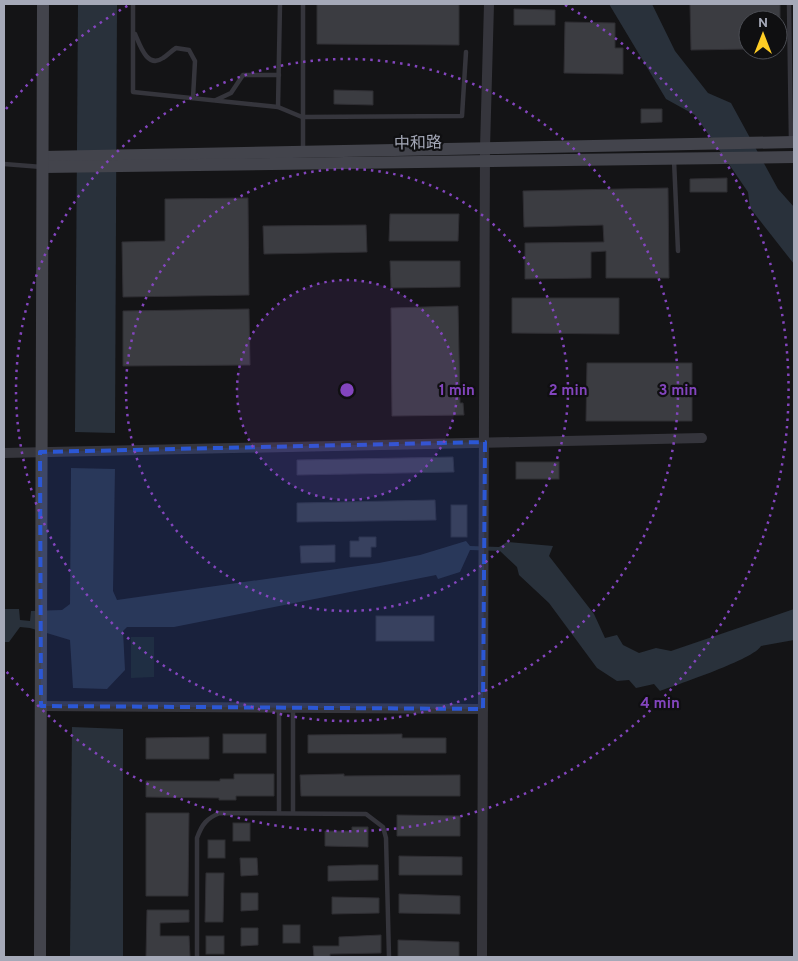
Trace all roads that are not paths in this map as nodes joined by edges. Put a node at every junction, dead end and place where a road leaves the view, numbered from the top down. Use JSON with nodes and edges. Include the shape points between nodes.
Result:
{"nodes":[{"id":1,"x":44,"y":4,"type":"edge"},
{"id":2,"x":134,"y":4,"type":"edge"},
{"id":3,"x":280,"y":4,"type":"edge"},
{"id":4,"x":303,"y":4,"type":"edge"},
{"id":5,"x":489,"y":4,"type":"edge"},
{"id":6,"x":789,"y":4,"type":"edge"},
{"id":7,"x":133,"y":30,"type":"junction"},
{"id":8,"x":466,"y":52,"type":"dead end"},
{"id":9,"x":279,"y":75,"type":"junction"},
{"id":10,"x":193,"y":98,"type":"junction"},
{"id":11,"x":215,"y":100,"type":"junction"},
{"id":12,"x":278,"y":107,"type":"junction"},
{"id":13,"x":302,"y":117,"type":"junction"},
{"id":14,"x":793,"y":142,"type":"edge"},
{"id":15,"x":303,"y":151,"type":"junction"},
{"id":16,"x":485,"y":154,"type":"junction"},
{"id":17,"x":794,"y":156,"type":"edge"},
{"id":18,"x":674,"y":158,"type":"junction"},
{"id":19,"x":43,"y":162,"type":"junction"},
{"id":20,"x":4,"y":164,"type":"edge"},
{"id":21,"x":678,"y":251,"type":"dead end"},
{"id":22,"x":702,"y":438,"type":"dead end"},
{"id":23,"x":485,"y":442,"type":"junction"},
{"id":24,"x":40,"y":452,"type":"junction"},
{"id":25,"x":4,"y":453,"type":"edge"},
{"id":26,"x":41,"y":706,"type":"junction"},
{"id":27,"x":279,"y":708,"type":"junction"},
{"id":28,"x":293,"y":708,"type":"junction"},
{"id":29,"x":483,"y":709,"type":"junction"},
{"id":30,"x":279,"y":812,"type":"junction"},
{"id":31,"x":293,"y":812,"type":"junction"},
{"id":32,"x":40,"y":957,"type":"edge"},
{"id":33,"x":197,"y":957,"type":"edge"},
{"id":34,"x":389,"y":957,"type":"edge"},
{"id":35,"x":482,"y":957,"type":"edge"}],
"edges":[{"from":1,"to":19,"type":"main road"},
{"from":2,"to":7,"type":"lane"},
{"from":3,"to":9,"type":"lane"},
{"from":4,"to":13,"type":"lane"},
{"from":5,"to":16,"type":"street"},
{"from":6,"to":14,"type":"lane"},
{"from":7,"to":10,"type":"lane","via":[[133,92]]},
{"from":7,"to":10,"type":"lane","via":[[144,54],[154,61],[176,48],[189,50],[195,61]]},
{"from":8,"to":13,"type":"lane","via":[[462,116]]},
{"from":9,"to":11,"type":"lane","via":[[243,75],[230,93]]},
{"from":9,"to":12,"type":"lane"},
{"from":10,"to":11,"type":"lane"},
{"from":11,"to":12,"type":"lane"},
{"from":12,"to":13,"type":"lane"},
{"from":13,"to":15,"type":"lane"},
{"from":14,"to":16,"type":"main road","name":"中和路"},
{"from":15,"to":16,"type":"main road","name":"中和路"},
{"from":15,"to":19,"type":"main road","name":"中和路"},
{"from":16,"to":18,"type":"main road","name":"中和路"},
{"from":16,"to":19,"type":"main road","name":"中和路"},
{"from":16,"to":23,"type":"street"},
{"from":17,"to":18,"type":"main road","name":"中和路"},
{"from":18,"to":21,"type":"lane"},
{"from":19,"to":20,"type":"lane"},
{"from":19,"to":24,"type":"main road"},
{"from":22,"to":23,"type":"street"},
{"from":23,"to":24,"type":"street"},
{"from":23,"to":29,"type":"street"},
{"from":24,"to":25,"type":"street"},
{"from":24,"to":26,"type":"main road"},
{"from":26,"to":27,"type":"street"},
{"from":26,"to":32,"type":"main road"},
{"from":27,"to":28,"type":"street"},
{"from":27,"to":30,"type":"lane"},
{"from":28,"to":29,"type":"street"},
{"from":28,"to":31,"type":"lane"},
{"from":29,"to":35,"type":"street"},
{"from":30,"to":31,"type":"lane"},
{"from":30,"to":33,"type":"lane","via":[[220,813],[210,817],[202,826],[197,838]]},
{"from":31,"to":34,"type":"lane","via":[[366,814],[383,827]]}]}
